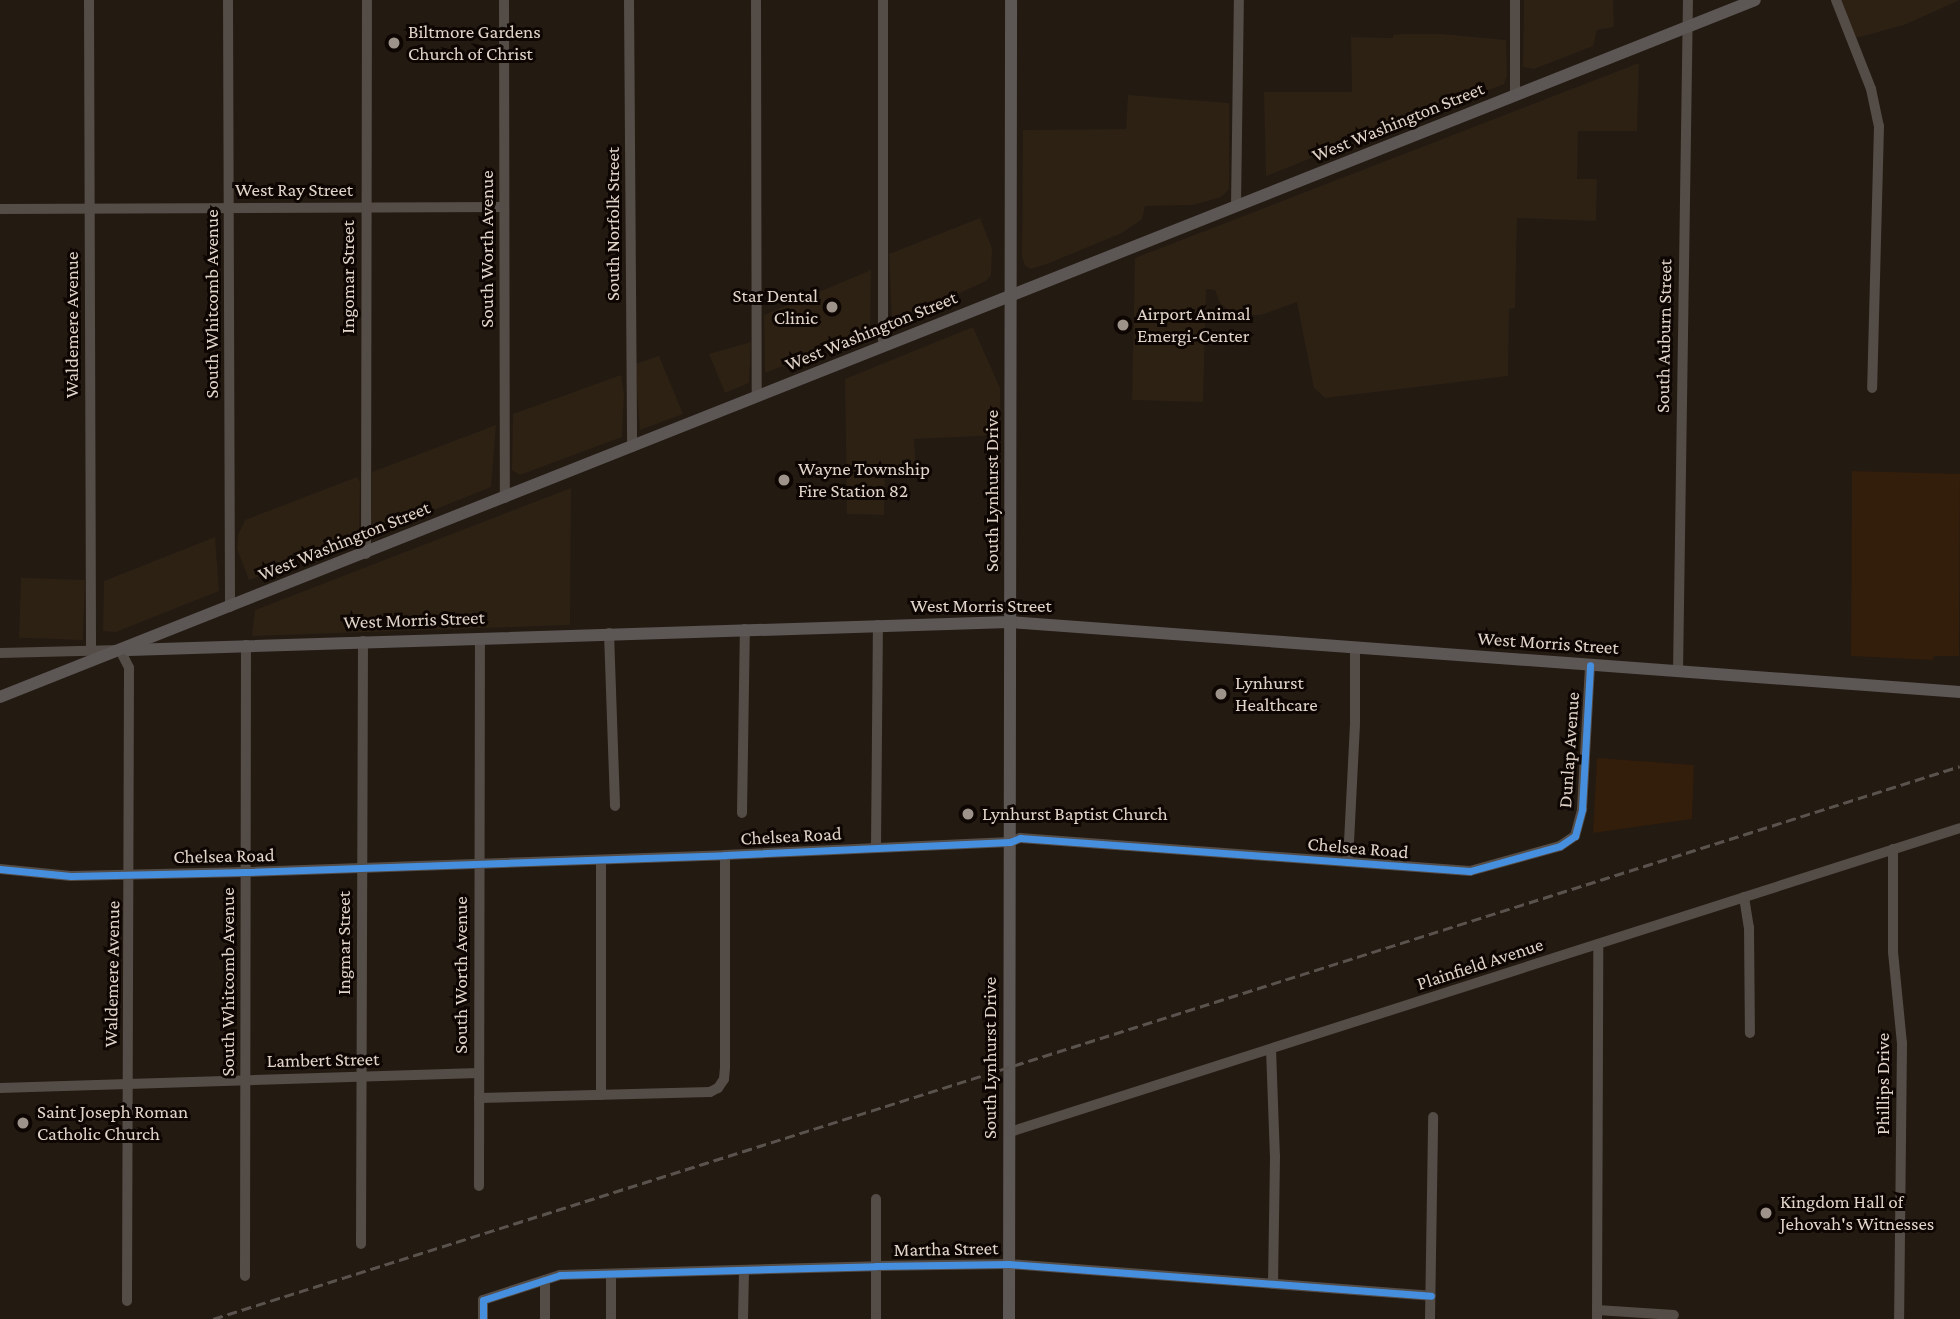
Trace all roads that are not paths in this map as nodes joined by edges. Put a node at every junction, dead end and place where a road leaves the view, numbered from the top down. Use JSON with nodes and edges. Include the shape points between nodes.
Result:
{"nodes":[{"id":1,"x":89,"y":0,"type":"edge"},
{"id":2,"x":228,"y":0,"type":"edge"},
{"id":3,"x":367,"y":0,"type":"edge"},
{"id":4,"x":504,"y":0,"type":"edge"},
{"id":5,"x":629,"y":0,"type":"edge"},
{"id":6,"x":756,"y":0,"type":"edge"},
{"id":7,"x":883,"y":0,"type":"edge"},
{"id":8,"x":1012,"y":0,"type":"edge"},
{"id":9,"x":1239,"y":0,"type":"edge"},
{"id":10,"x":1515,"y":0,"type":"edge"},
{"id":11,"x":1688,"y":0,"type":"edge"},
{"id":12,"x":1755,"y":0,"type":"edge"},
{"id":13,"x":1836,"y":0,"type":"edge"},
{"id":14,"x":1685,"y":28,"type":"junction"},
{"id":15,"x":1515,"y":96,"type":"junction"},
{"id":16,"x":1236,"y":206,"type":"junction"},
{"id":17,"x":366,"y":207,"type":"junction"},
{"id":18,"x":504,"y":207,"type":"junction"},
{"id":19,"x":229,"y":208,"type":"junction"},
{"id":20,"x":0,"y":209,"type":"edge"},
{"id":21,"x":89,"y":209,"type":"junction"},
{"id":22,"x":1013,"y":295,"type":"junction"},
{"id":23,"x":883,"y":347,"type":"junction"},
{"id":24,"x":1872,"y":388,"type":"dead end"},
{"id":25,"x":757,"y":397,"type":"junction"},
{"id":26,"x":632,"y":447,"type":"junction"},
{"id":27,"x":505,"y":498,"type":"junction"},
{"id":28,"x":366,"y":554,"type":"junction"},
{"id":29,"x":230,"y":607,"type":"junction"},
{"id":30,"x":1010,"y":622,"type":"junction"},
{"id":31,"x":878,"y":625,"type":"junction"},
{"id":32,"x":745,"y":629,"type":"junction"},
{"id":33,"x":609,"y":633,"type":"junction"},
{"id":34,"x":480,"y":638,"type":"junction"},
{"id":35,"x":363,"y":641,"type":"junction"},
{"id":36,"x":246,"y":645,"type":"junction"},
{"id":37,"x":1355,"y":648,"type":"junction"},
{"id":38,"x":91,"y":650,"type":"junction"},
{"id":39,"x":120,"y":650,"type":"junction"},
{"id":40,"x":0,"y":653,"type":"edge"},
{"id":41,"x":1590,"y":665,"type":"junction"},
{"id":42,"x":1678,"y":672,"type":"junction"},
{"id":43,"x":1960,"y":692,"type":"edge"},
{"id":44,"x":0,"y":697,"type":"edge"},
{"id":45,"x":615,"y":806,"type":"dead end"},
{"id":46,"x":742,"y":813,"type":"dead end"},
{"id":47,"x":1960,"y":828,"type":"edge"},
{"id":48,"x":1575,"y":836,"type":"joint"},
{"id":49,"x":1010,"y":842,"type":"junction"},
{"id":50,"x":876,"y":847,"type":"junction"},
{"id":51,"x":1893,"y":849,"type":"junction"},
{"id":52,"x":725,"y":855,"type":"junction"},
{"id":53,"x":601,"y":860,"type":"junction"},
{"id":54,"x":1348,"y":862,"type":"junction"},
{"id":55,"x":479,"y":864,"type":"junction"},
{"id":56,"x":362,"y":868,"type":"junction"},
{"id":57,"x":0,"y":869,"type":"edge"},
{"id":58,"x":246,"y":872,"type":"junction"},
{"id":59,"x":130,"y":874,"type":"junction"},
{"id":60,"x":1744,"y":897,"type":"junction"},
{"id":61,"x":1598,"y":944,"type":"junction"},
{"id":62,"x":1750,"y":1033,"type":"dead end"},
{"id":63,"x":1271,"y":1049,"type":"junction"},
{"id":64,"x":479,"y":1073,"type":"junction"},
{"id":65,"x":362,"y":1077,"type":"junction"},
{"id":66,"x":246,"y":1079,"type":"junction"},
{"id":67,"x":128,"y":1084,"type":"junction"},
{"id":68,"x":0,"y":1088,"type":"edge"},
{"id":69,"x":601,"y":1095,"type":"junction"},
{"id":70,"x":479,"y":1098,"type":"junction"},
{"id":71,"x":1433,"y":1117,"type":"dead end"},
{"id":72,"x":1010,"y":1132,"type":"junction"},
{"id":73,"x":479,"y":1186,"type":"dead end"},
{"id":74,"x":876,"y":1199,"type":"dead end"},
{"id":75,"x":361,"y":1244,"type":"dead end"},
{"id":76,"x":1009,"y":1264,"type":"junction"},
{"id":77,"x":876,"y":1266,"type":"junction"},
{"id":78,"x":744,"y":1270,"type":"junction"},
{"id":79,"x":611,"y":1274,"type":"junction"},
{"id":80,"x":245,"y":1276,"type":"dead end"},
{"id":81,"x":545,"y":1280,"type":"junction"},
{"id":82,"x":1273,"y":1284,"type":"junction"},
{"id":83,"x":1431,"y":1296,"type":"junction"},
{"id":84,"x":127,"y":1301,"type":"dead end"},
{"id":85,"x":1597,"y":1315,"type":"edge"},
{"id":86,"x":1674,"y":1315,"type":"dead end"},
{"id":87,"x":483,"y":1319,"type":"edge"},
{"id":88,"x":545,"y":1319,"type":"edge"},
{"id":89,"x":611,"y":1319,"type":"edge"},
{"id":90,"x":743,"y":1319,"type":"edge"},
{"id":91,"x":876,"y":1319,"type":"edge"},
{"id":92,"x":1009,"y":1319,"type":"edge"},
{"id":93,"x":1430,"y":1319,"type":"edge"},
{"id":94,"x":1899,"y":1319,"type":"edge"}],
"edges":[{"from":1,"to":21,"type":"street","name":"Waldemere Avenue"},
{"from":2,"to":19,"type":"street","name":"South Whitcomb Avenue"},
{"from":3,"to":17,"type":"street","name":"Ingomar Street"},
{"from":4,"to":18,"type":"street","name":"South Worth Avenue"},
{"from":5,"to":26,"type":"street","name":"South Norfolk Street"},
{"from":6,"to":25,"type":"street"},
{"from":7,"to":23,"type":"street"},
{"from":8,"to":22,"type":"main road","name":"South Lynhurst Drive"},
{"from":9,"to":16,"type":"street"},
{"from":10,"to":15,"type":"street"},
{"from":11,"to":14,"type":"street","name":"South Auburn Street"},
{"from":12,"to":14,"type":"main road","name":"West Washington Street"},
{"from":13,"to":24,"type":"street","via":[[1871,89],[1879,127]]},
{"from":14,"to":15,"type":"main road","name":"West Washington Street"},
{"from":14,"to":42,"type":"street","name":"South Auburn Street"},
{"from":15,"to":16,"type":"main road","name":"West Washington Street"},
{"from":16,"to":22,"type":"main road","name":"West Washington Street"},
{"from":17,"to":18,"type":"street","name":"West Ray Street"},
{"from":17,"to":19,"type":"street","name":"West Ray Street"},
{"from":17,"to":28,"type":"street","name":"Ingomar Street"},
{"from":18,"to":27,"type":"street","name":"South Worth Avenue"},
{"from":19,"to":21,"type":"street","name":"West Ray Street"},
{"from":19,"to":29,"type":"street","name":"South Whitcomb Avenue"},
{"from":20,"to":21,"type":"street","name":"West Ray Street"},
{"from":21,"to":38,"type":"street","name":"Waldemere Avenue"},
{"from":22,"to":23,"type":"main road","name":"West Washington Street"},
{"from":22,"to":30,"type":"main road","name":"South Lynhurst Drive"},
{"from":23,"to":25,"type":"main road","name":"West Washington Street"},
{"from":25,"to":26,"type":"main road","name":"West Washington Street"},
{"from":26,"to":27,"type":"main road","name":"West Washington Street"},
{"from":27,"to":28,"type":"main road","name":"West Washington Street"},
{"from":28,"to":29,"type":"main road","name":"West Washington Street"},
{"from":29,"to":39,"type":"main road","name":"West Washington Street"},
{"from":30,"to":31,"type":"main road","name":"West Morris Street"},
{"from":30,"to":37,"type":"main road","name":"West Morris Street"},
{"from":30,"to":49,"type":"main road","name":"South Lynhurst Drive"},
{"from":31,"to":32,"type":"main road","name":"West Morris Street"},
{"from":31,"to":50,"type":"street"},
{"from":32,"to":33,"type":"main road","name":"West Morris Street"},
{"from":32,"to":46,"type":"street"},
{"from":33,"to":34,"type":"main road","name":"West Morris Street"},
{"from":33,"to":45,"type":"street"},
{"from":34,"to":35,"type":"main road","name":"West Morris Street"},
{"from":34,"to":55,"type":"street","name":"South Worth Avenue"},
{"from":35,"to":36,"type":"main road","name":"West Morris Street"},
{"from":35,"to":56,"type":"street","name":"Ingmar Street"},
{"from":36,"to":39,"type":"main road","name":"West Morris Street"},
{"from":36,"to":58,"type":"street","name":"South Whitcomb Avenue"},
{"from":37,"to":41,"type":"main road","name":"West Morris Street"},
{"from":37,"to":54,"type":"street"},
{"from":38,"to":39,"type":"street","name":"West Morris Street"},
{"from":38,"to":40,"type":"street","name":"West Morris Street"},
{"from":39,"to":44,"type":"main road","name":"West Washington Street"},
{"from":39,"to":59,"type":"street","name":"Waldemere Avenue","via":[[130,671]]},
{"from":41,"to":42,"type":"main road","name":"West Morris Street"},
{"from":41,"to":48,"type":"street","name":"Dunlap Avenue","via":[[1582,809]]},
{"from":42,"to":43,"type":"main road","name":"West Morris Street"},
{"from":47,"to":51,"type":"street","name":"Plainfield Avenue"},
{"from":48,"to":54,"type":"street","name":"Chelsea Road","via":[[1560,846],[1466,872]]},
{"from":49,"to":50,"type":"street","name":"Chelsea Road"},
{"from":49,"to":54,"type":"street","name":"Chelsea Road","via":[[1020,838],[1063,840]]},
{"from":49,"to":72,"type":"main road","name":"South Lynhurst Drive"},
{"from":50,"to":52,"type":"street","name":"Chelsea Road"},
{"from":51,"to":60,"type":"street","name":"Plainfield Avenue"},
{"from":51,"to":94,"type":"street","name":"Phillips Drive","via":[[1893,952],[1902,1043]]},
{"from":52,"to":53,"type":"street","name":"Chelsea Road"},
{"from":52,"to":69,"type":"street","via":[[725,1068],[719,1087],[710,1092]]},
{"from":53,"to":55,"type":"street","name":"Chelsea Road"},
{"from":53,"to":69,"type":"street"},
{"from":55,"to":56,"type":"street","name":"Chelsea Road"},
{"from":55,"to":64,"type":"street","name":"South Worth Avenue"},
{"from":56,"to":58,"type":"street","name":"Chelsea Road"},
{"from":56,"to":65,"type":"street","name":"Ingmar Street"},
{"from":57,"to":59,"type":"street","name":"Chelsea Road","via":[[52,876]]},
{"from":58,"to":59,"type":"street","name":"Chelsea Road"},
{"from":58,"to":66,"type":"street","name":"South Whitcomb Avenue"},
{"from":59,"to":67,"type":"street","name":"Waldemere Avenue"},
{"from":60,"to":61,"type":"street","name":"Plainfield Avenue"},
{"from":60,"to":62,"type":"street","via":[[1749,928]]},
{"from":61,"to":63,"type":"street","name":"Plainfield Avenue"},
{"from":61,"to":85,"type":"street"},
{"from":63,"to":72,"type":"street","name":"Plainfield Avenue"},
{"from":63,"to":82,"type":"street"},
{"from":64,"to":65,"type":"street","name":"Lambert Street"},
{"from":64,"to":70,"type":"street","name":"South Worth Avenue"},
{"from":65,"to":66,"type":"street","name":"Lambert Street"},
{"from":65,"to":75,"type":"street","name":"Ingmar Street"},
{"from":66,"to":67,"type":"street","name":"Lambert Street"},
{"from":66,"to":80,"type":"street","name":"South Whitcomb Avenue"},
{"from":67,"to":68,"type":"street","name":"Lambert Street"},
{"from":67,"to":84,"type":"street","name":"Waldemere Avenue"},
{"from":69,"to":70,"type":"street"},
{"from":70,"to":73,"type":"street","name":"South Worth Avenue"},
{"from":71,"to":83,"type":"street"},
{"from":72,"to":76,"type":"main road","name":"South Lynhurst Drive"},
{"from":74,"to":77,"type":"street"},
{"from":76,"to":77,"type":"street","name":"Martha Street"},
{"from":76,"to":82,"type":"street","name":"Martha Street"},
{"from":76,"to":92,"type":"main road","name":"South Lynhurst Drive"},
{"from":77,"to":78,"type":"street","name":"Martha Street"},
{"from":77,"to":91,"type":"street"},
{"from":78,"to":79,"type":"street","name":"Martha Street"},
{"from":78,"to":90,"type":"street"},
{"from":79,"to":81,"type":"street","name":"Martha Street","via":[[560,1275]]},
{"from":79,"to":89,"type":"street"},
{"from":81,"to":87,"type":"street","via":[[483,1300]]},
{"from":81,"to":88,"type":"street"},
{"from":82,"to":83,"type":"street","name":"Martha Street"},
{"from":83,"to":93,"type":"street"},
{"from":85,"to":86,"type":"street"}]}
